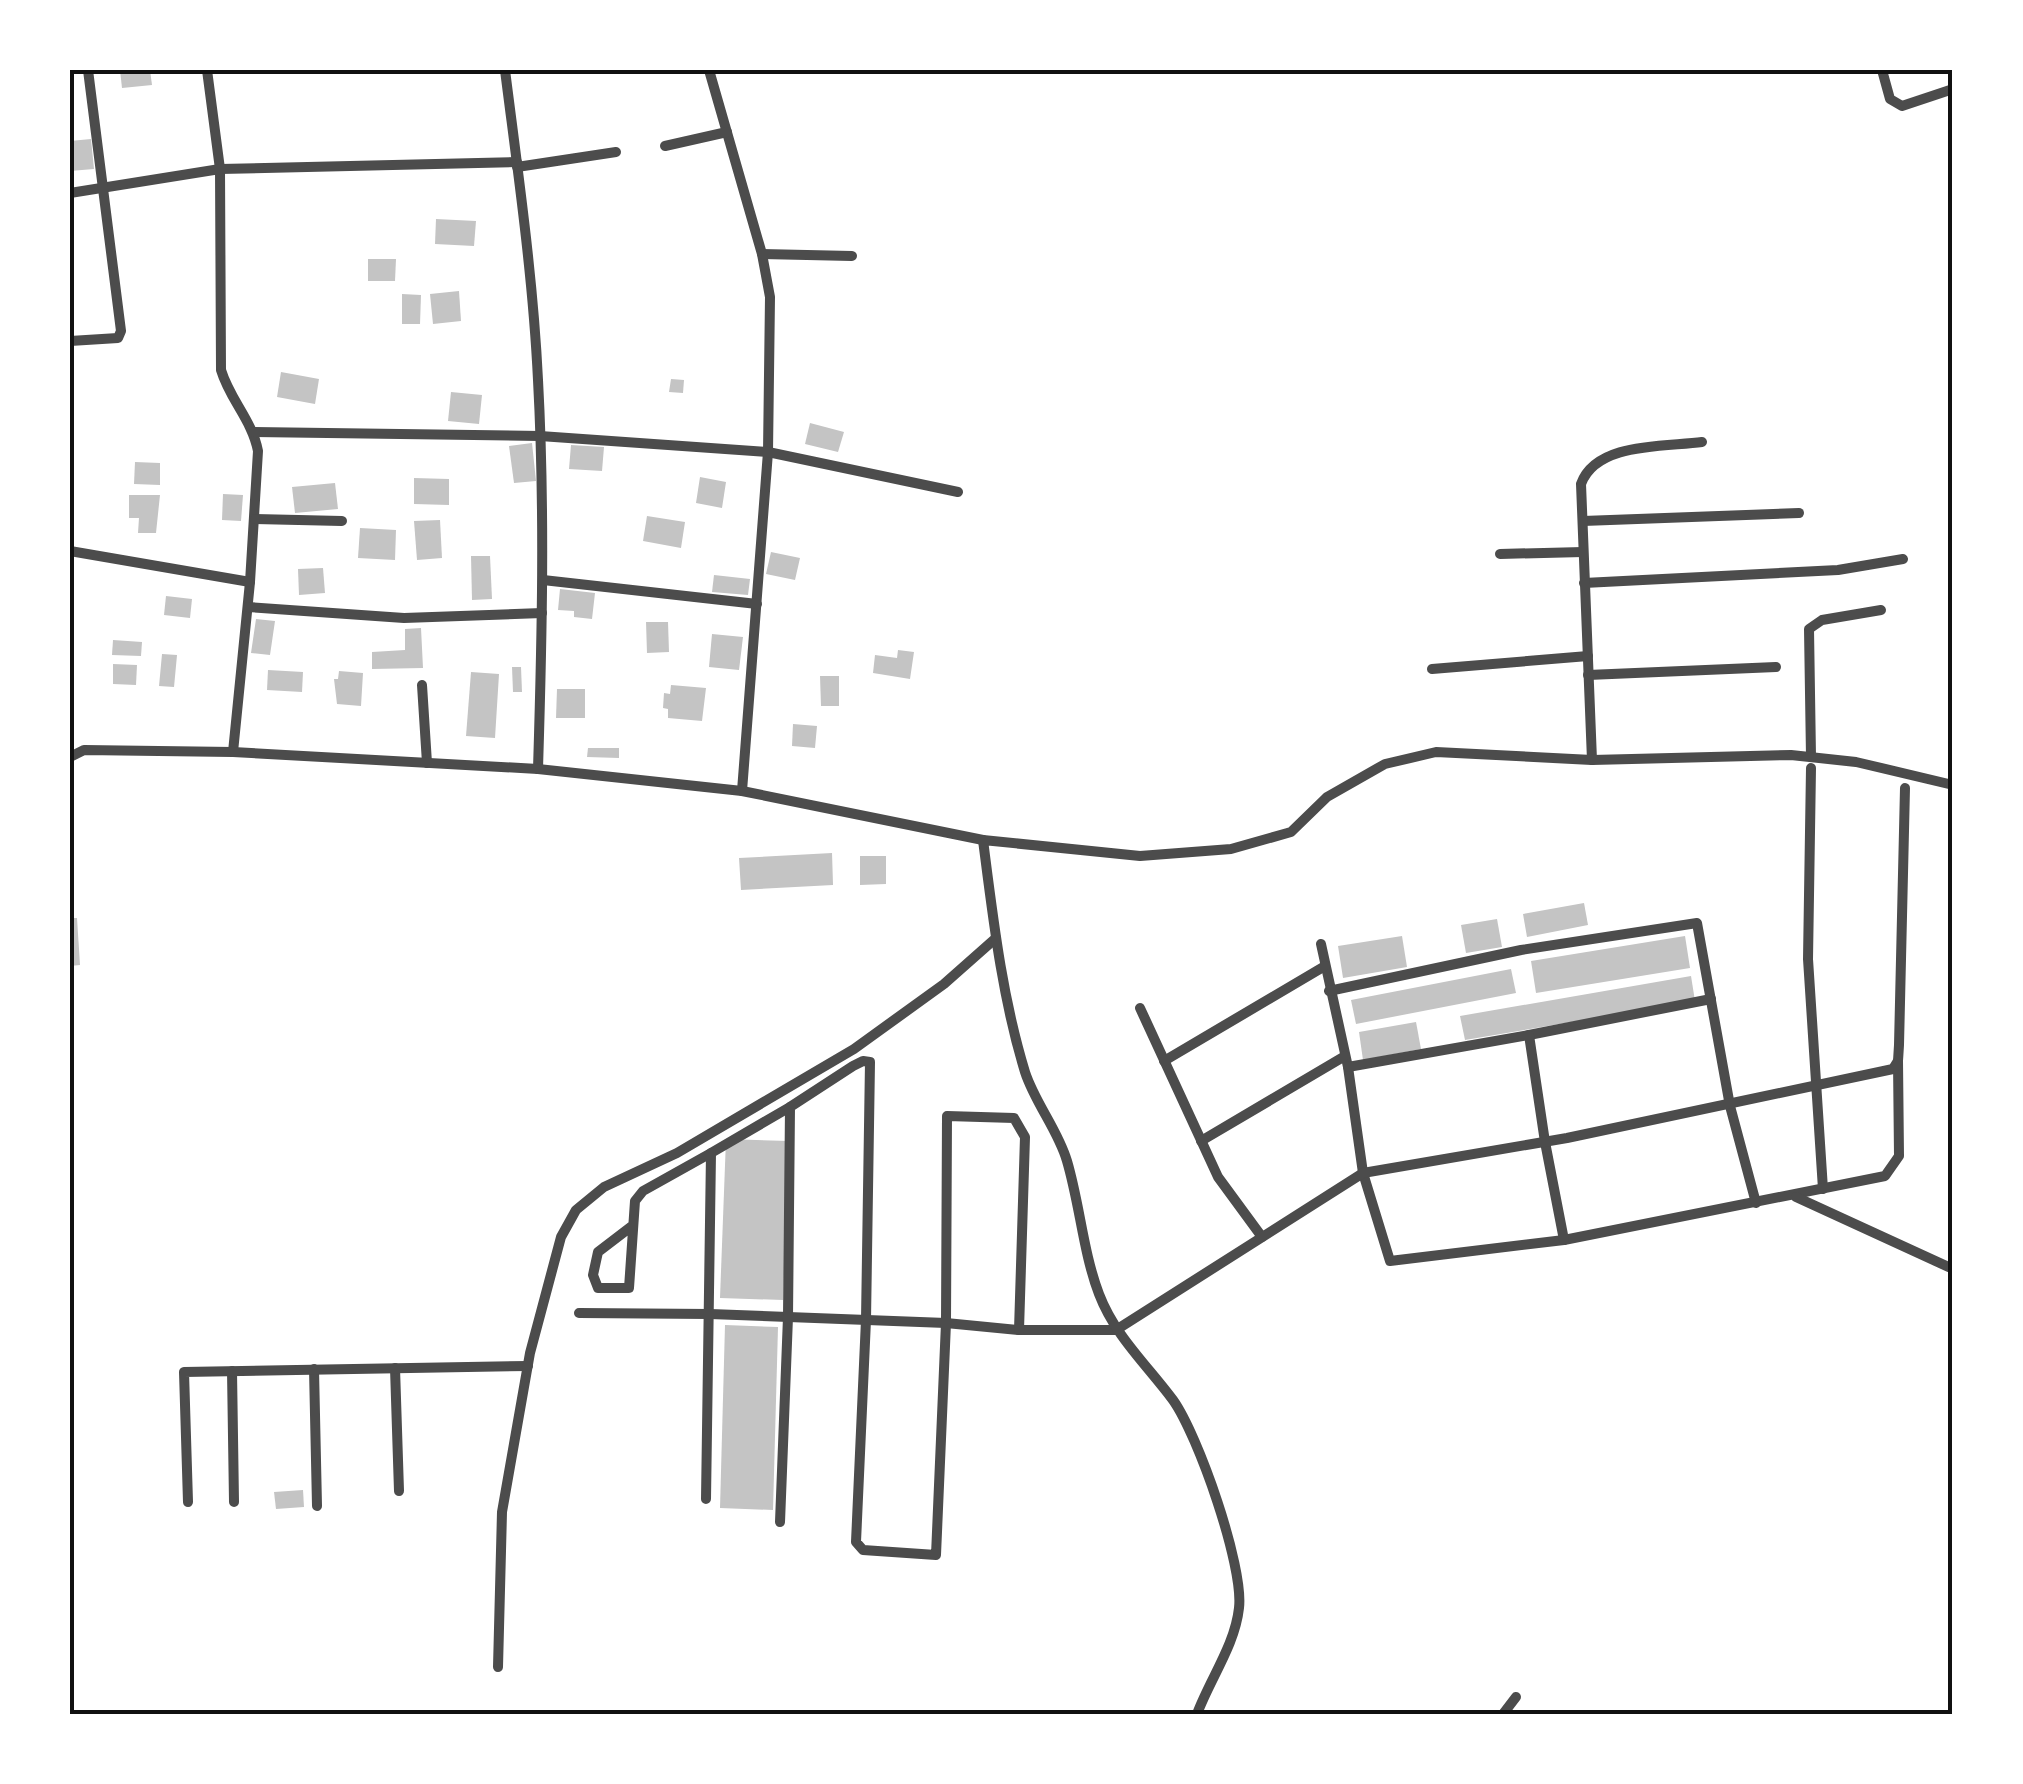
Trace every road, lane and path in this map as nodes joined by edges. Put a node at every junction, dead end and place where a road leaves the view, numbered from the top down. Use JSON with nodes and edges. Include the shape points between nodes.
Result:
{"nodes":[{"id":1,"x":88,"y":70,"type":"edge"},
{"id":2,"x":207,"y":70,"type":"edge"},
{"id":3,"x":504,"y":70,"type":"edge"},
{"id":4,"x":709,"y":70,"type":"edge"},
{"id":5,"x":1882,"y":70,"type":"edge"},
{"id":6,"x":1953,"y":89,"type":"edge"},
{"id":7,"x":727,"y":132,"type":"junction"},
{"id":8,"x":665,"y":146,"type":"dead end"},
{"id":9,"x":616,"y":152,"type":"dead end"},
{"id":10,"x":517,"y":165,"type":"junction"},
{"id":11,"x":220,"y":170,"type":"junction"},
{"id":12,"x":103,"y":188,"type":"junction"},
{"id":13,"x":70,"y":193,"type":"edge"},
{"id":14,"x":762,"y":254,"type":"junction"},
{"id":15,"x":852,"y":256,"type":"dead end"},
{"id":16,"x":70,"y":341,"type":"edge"},
{"id":17,"x":254,"y":432,"type":"junction"},
{"id":18,"x":540,"y":436,"type":"junction"},
{"id":19,"x":1702,"y":442,"type":"dead end"},
{"id":20,"x":768,"y":452,"type":"junction"},
{"id":21,"x":958,"y":492,"type":"dead end"},
{"id":22,"x":1799,"y":514,"type":"dead end"},
{"id":23,"x":255,"y":520,"type":"junction"},
{"id":24,"x":1583,"y":520,"type":"junction"},
{"id":25,"x":342,"y":521,"type":"dead end"},
{"id":26,"x":70,"y":551,"type":"edge"},
{"id":27,"x":1584,"y":552,"type":"junction"},
{"id":28,"x":1500,"y":554,"type":"dead end"},
{"id":29,"x":1903,"y":559,"type":"dead end"},
{"id":30,"x":543,"y":580,"type":"junction"},
{"id":31,"x":250,"y":582,"type":"junction"},
{"id":32,"x":1584,"y":583,"type":"junction"},
{"id":33,"x":758,"y":604,"type":"junction"},
{"id":34,"x":248,"y":607,"type":"junction"},
{"id":35,"x":1880,"y":610,"type":"dead end"},
{"id":36,"x":542,"y":613,"type":"junction"},
{"id":37,"x":1588,"y":656,"type":"junction"},
{"id":38,"x":1776,"y":667,"type":"dead end"},
{"id":39,"x":1432,"y":669,"type":"dead end"},
{"id":40,"x":1588,"y":675,"type":"junction"},
{"id":41,"x":422,"y":685,"type":"dead end"},
{"id":42,"x":233,"y":752,"type":"junction"},
{"id":43,"x":70,"y":757,"type":"edge"},
{"id":44,"x":1592,"y":760,"type":"junction"},
{"id":45,"x":427,"y":763,"type":"junction"},
{"id":46,"x":1811,"y":763,"type":"junction"},
{"id":47,"x":538,"y":768,"type":"junction"},
{"id":48,"x":1953,"y":786,"type":"edge"},
{"id":49,"x":1905,"y":788,"type":"dead end"},
{"id":50,"x":742,"y":792,"type":"junction"},
{"id":51,"x":983,"y":840,"type":"junction"},
{"id":52,"x":996,"y":938,"type":"junction"},
{"id":53,"x":1321,"y":944,"type":"dead end"},
{"id":54,"x":1325,"y":966,"type":"junction"},
{"id":55,"x":1330,"y":992,"type":"junction"},
{"id":56,"x":1711,"y":1000,"type":"junction"},
{"id":57,"x":1140,"y":1008,"type":"dead end"},
{"id":58,"x":1529,"y":1035,"type":"junction"},
{"id":59,"x":1164,"y":1061,"type":"junction"},
{"id":60,"x":1346,"y":1062,"type":"junction"},
{"id":61,"x":1898,"y":1062,"type":"junction"},
{"id":62,"x":1816,"y":1084,"type":"junction"},
{"id":63,"x":1730,"y":1106,"type":"junction"},
{"id":64,"x":790,"y":1107,"type":"junction"},
{"id":65,"x":1201,"y":1141,"type":"junction"},
{"id":66,"x":1544,"y":1142,"type":"junction"},
{"id":67,"x":712,"y":1154,"type":"junction"},
{"id":68,"x":1362,"y":1172,"type":"junction"},
{"id":69,"x":1823,"y":1189,"type":"junction"},
{"id":70,"x":1795,"y":1196,"type":"junction"},
{"id":71,"x":1756,"y":1204,"type":"junction"},
{"id":72,"x":632,"y":1226,"type":"junction"},
{"id":73,"x":1262,"y":1236,"type":"junction"},
{"id":74,"x":1564,"y":1240,"type":"junction"},
{"id":75,"x":1953,"y":1269,"type":"edge"},
{"id":76,"x":579,"y":1313,"type":"dead end"},
{"id":77,"x":710,"y":1314,"type":"junction"},
{"id":78,"x":788,"y":1317,"type":"junction"},
{"id":79,"x":866,"y":1320,"type":"junction"},
{"id":80,"x":946,"y":1324,"type":"junction"},
{"id":81,"x":1018,"y":1330,"type":"junction"},
{"id":82,"x":1116,"y":1330,"type":"junction"},
{"id":83,"x":528,"y":1366,"type":"junction"},
{"id":84,"x":395,"y":1368,"type":"junction"},
{"id":85,"x":314,"y":1370,"type":"junction"},
{"id":86,"x":232,"y":1371,"type":"junction"},
{"id":87,"x":398,"y":1491,"type":"dead end"},
{"id":88,"x":706,"y":1500,"type":"dead end"},
{"id":89,"x":188,"y":1502,"type":"dead end"},
{"id":90,"x":234,"y":1502,"type":"dead end"},
{"id":91,"x":317,"y":1506,"type":"dead end"},
{"id":92,"x":780,"y":1522,"type":"dead end"},
{"id":93,"x":498,"y":1667,"type":"dead end"},
{"id":94,"x":1516,"y":1696,"type":"dead end"},
{"id":95,"x":1198,"y":1714,"type":"edge"},
{"id":96,"x":1502,"y":1714,"type":"edge"}],
"edges":[{"from":1,"to":12,"type":"street"},
{"from":2,"to":11,"type":"street"},
{"from":3,"to":10,"type":"street"},
{"from":4,"to":7,"type":"street"},
{"from":5,"to":6,"type":"street","via":[[1890,100],[1902,106]]},
{"from":7,"to":8,"type":"street"},
{"from":7,"to":14,"type":"street"},
{"from":9,"to":10,"type":"street"},
{"from":10,"to":11,"type":"street"},
{"from":10,"to":18,"type":"street"},
{"from":11,"to":12,"type":"street"},
{"from":11,"to":17,"type":"street","via":[[221,370]]},
{"from":12,"to":13,"type":"street"},
{"from":12,"to":16,"type":"street","via":[[122,331],[118,338]]},
{"from":14,"to":15,"type":"street"},
{"from":14,"to":20,"type":"street","via":[[772,337]]},
{"from":17,"to":18,"type":"street"},
{"from":17,"to":23,"type":"street"},
{"from":18,"to":20,"type":"street"},
{"from":18,"to":30,"type":"street"},
{"from":19,"to":24,"type":"street","via":[[1596,461],[1581,484]]},
{"from":20,"to":21,"type":"street"},
{"from":20,"to":33,"type":"street"},
{"from":22,"to":24,"type":"street"},
{"from":23,"to":25,"type":"street"},
{"from":23,"to":31,"type":"street"},
{"from":24,"to":27,"type":"street"},
{"from":26,"to":31,"type":"street"},
{"from":27,"to":28,"type":"street"},
{"from":27,"to":32,"type":"street"},
{"from":29,"to":32,"type":"street","via":[[1838,570]]},
{"from":30,"to":33,"type":"street"},
{"from":30,"to":36,"type":"street"},
{"from":31,"to":34,"type":"street"},
{"from":32,"to":37,"type":"street"},
{"from":33,"to":50,"type":"street"},
{"from":34,"to":36,"type":"street","via":[[404,618]]},
{"from":34,"to":42,"type":"street"},
{"from":35,"to":46,"type":"street","via":[[1822,620],[1808,629]]},
{"from":36,"to":47,"type":"street"},
{"from":37,"to":39,"type":"street"},
{"from":37,"to":40,"type":"street"},
{"from":38,"to":40,"type":"street"},
{"from":40,"to":44,"type":"street"},
{"from":41,"to":45,"type":"street"},
{"from":42,"to":43,"type":"street","via":[[84,750]]},
{"from":42,"to":45,"type":"street"},
{"from":44,"to":46,"type":"street"},
{"from":44,"to":51,"type":"street","via":[[1436,752],[1385,764],[1327,797],[1290,832],[1231,849],[1140,856]]},
{"from":45,"to":47,"type":"street"},
{"from":46,"to":48,"type":"street","via":[[1856,762]]},
{"from":46,"to":62,"type":"street","via":[[1808,959]]},
{"from":47,"to":50,"type":"street"},
{"from":49,"to":61,"type":"street"},
{"from":50,"to":51,"type":"street"},
{"from":51,"to":52,"type":"street"},
{"from":52,"to":82,"type":"street","via":[[1026,1075],[1062,1144],[1098,1294]]},
{"from":52,"to":83,"type":"street","via":[[854,1049],[677,1154],[604,1186],[576,1210],[562,1237]]},
{"from":53,"to":54,"type":"street"},
{"from":54,"to":55,"type":"street"},
{"from":54,"to":59,"type":"street"},
{"from":55,"to":56,"type":"street","via":[[1520,950],[1697,922]]},
{"from":55,"to":60,"type":"street"},
{"from":56,"to":58,"type":"street"},
{"from":56,"to":63,"type":"street"},
{"from":57,"to":59,"type":"street"},
{"from":58,"to":60,"type":"street"},
{"from":58,"to":66,"type":"street"},
{"from":59,"to":65,"type":"street"},
{"from":60,"to":65,"type":"street"},
{"from":60,"to":68,"type":"street"},
{"from":61,"to":62,"type":"street"},
{"from":61,"to":69,"type":"street","via":[[1900,1156],[1894,1168],[1885,1176]]},
{"from":62,"to":63,"type":"street"},
{"from":62,"to":69,"type":"street"},
{"from":63,"to":66,"type":"street"},
{"from":63,"to":71,"type":"street"},
{"from":64,"to":67,"type":"street"},
{"from":64,"to":78,"type":"street"},
{"from":64,"to":79,"type":"street","via":[[870,1062]]},
{"from":65,"to":73,"type":"street","via":[[1218,1177]]},
{"from":66,"to":68,"type":"street"},
{"from":66,"to":74,"type":"street"},
{"from":67,"to":72,"type":"street","via":[[644,1190],[635,1200]]},
{"from":67,"to":77,"type":"street"},
{"from":68,"to":73,"type":"street"},
{"from":68,"to":74,"type":"street","via":[[1390,1262]]},
{"from":69,"to":70,"type":"street"},
{"from":70,"to":71,"type":"street"},
{"from":70,"to":75,"type":"street"},
{"from":71,"to":74,"type":"street"},
{"from":72,"to":72,"type":"street","via":[[629,1288],[598,1288],[598,1252]]},
{"from":73,"to":82,"type":"street"},
{"from":76,"to":77,"type":"street"},
{"from":77,"to":78,"type":"street"},
{"from":77,"to":88,"type":"street"},
{"from":78,"to":79,"type":"street"},
{"from":78,"to":92,"type":"street"},
{"from":79,"to":80,"type":"street"},
{"from":79,"to":80,"type":"street","via":[[856,1542],[863,1550],[936,1554]]},
{"from":80,"to":81,"type":"street"},
{"from":80,"to":81,"type":"street","via":[[947,1116],[1014,1118],[1025,1137]]},
{"from":81,"to":82,"type":"street"},
{"from":82,"to":95,"type":"street","via":[[1174,1402],[1196,1444],[1239,1580],[1239,1610]]},
{"from":83,"to":84,"type":"street"},
{"from":83,"to":93,"type":"street","via":[[502,1512]]},
{"from":84,"to":85,"type":"street"},
{"from":84,"to":87,"type":"street"},
{"from":85,"to":86,"type":"street"},
{"from":85,"to":91,"type":"street"},
{"from":86,"to":89,"type":"street","via":[[184,1372]]},
{"from":86,"to":90,"type":"street"},
{"from":94,"to":96,"type":"street"}]}
